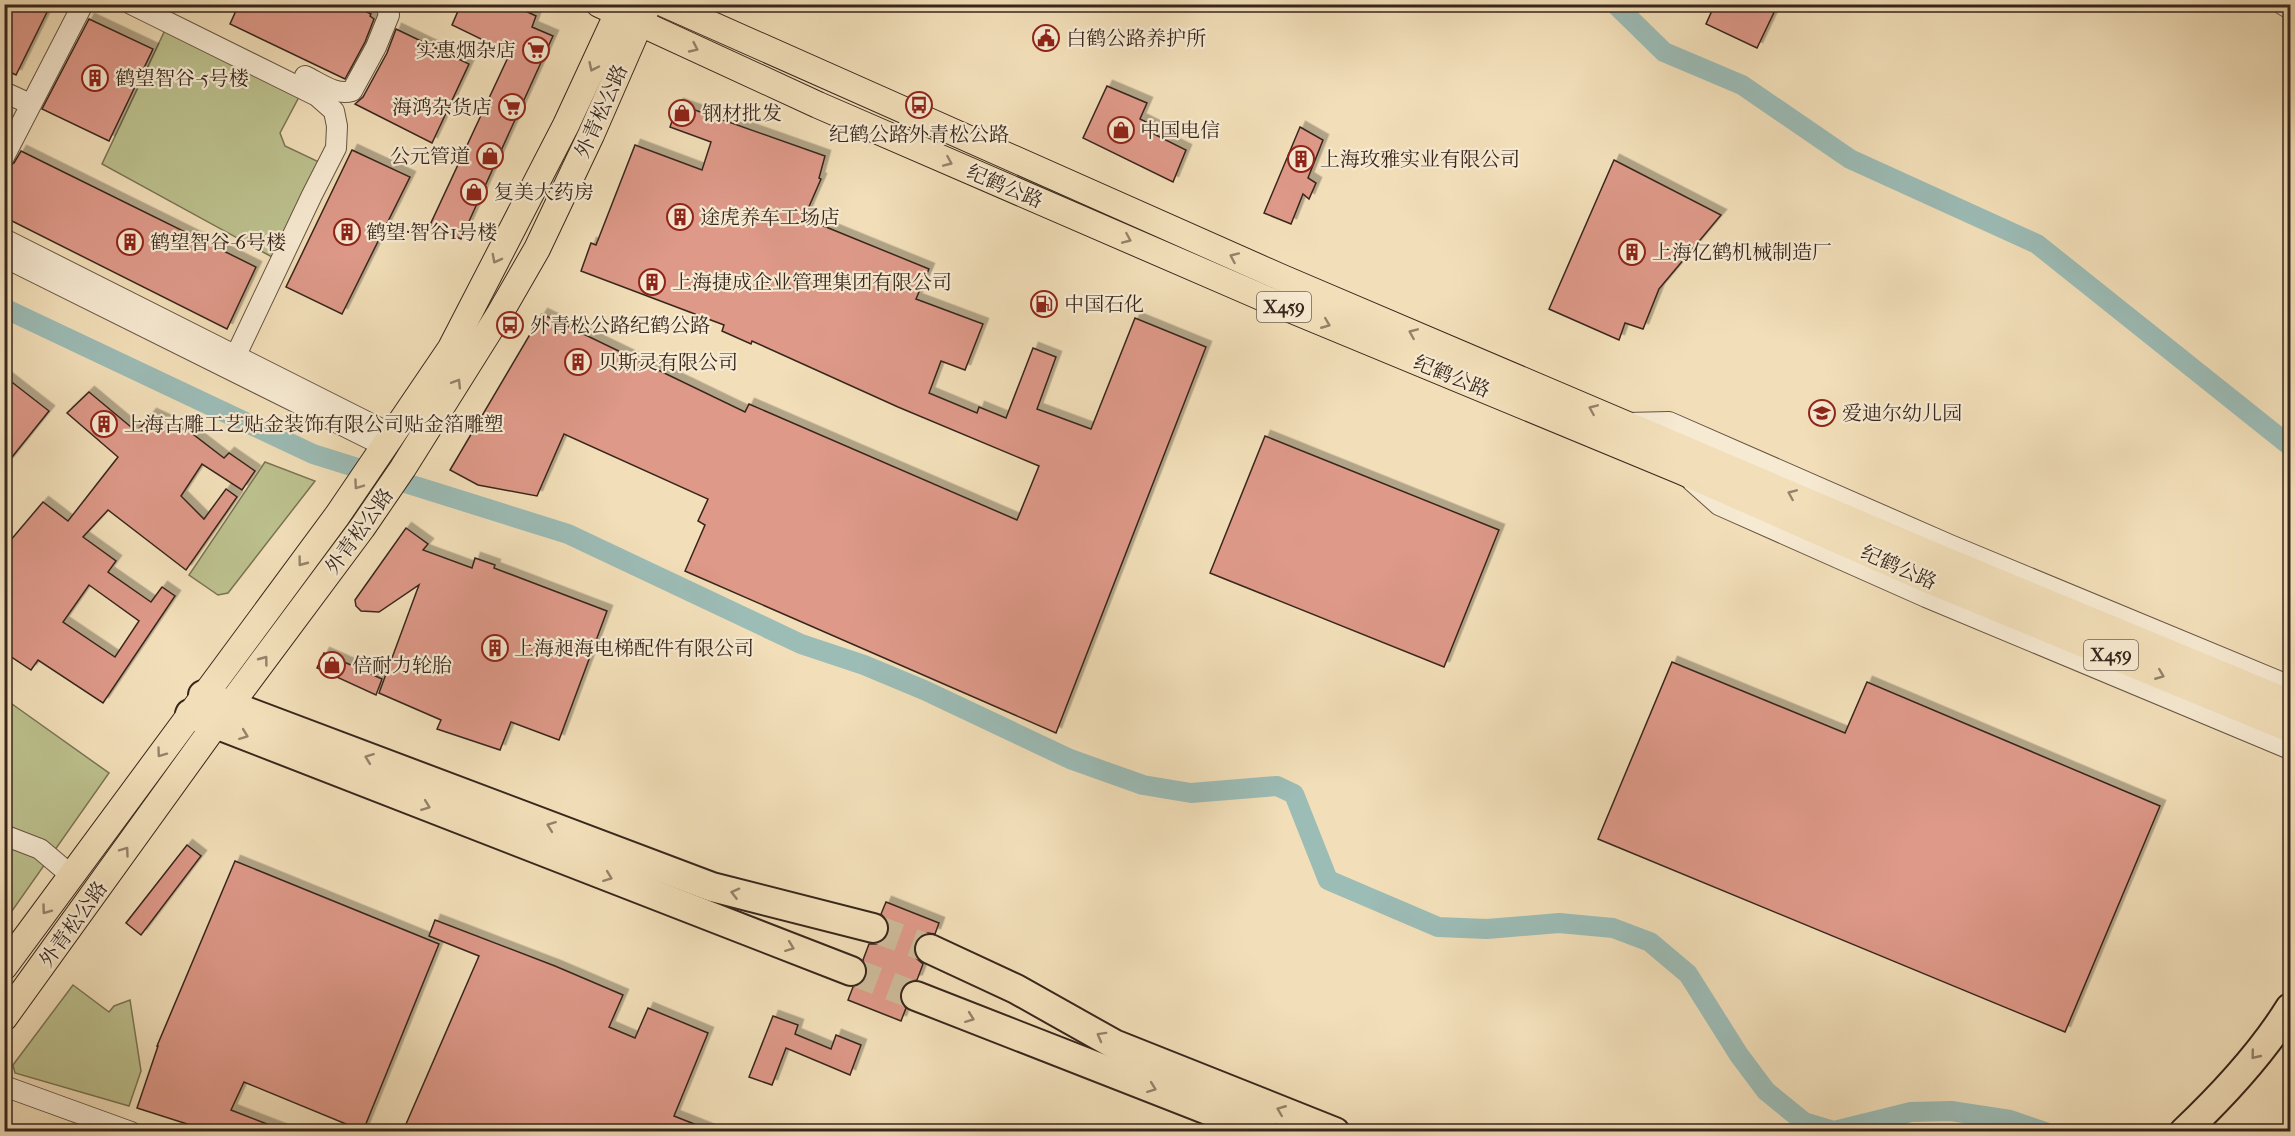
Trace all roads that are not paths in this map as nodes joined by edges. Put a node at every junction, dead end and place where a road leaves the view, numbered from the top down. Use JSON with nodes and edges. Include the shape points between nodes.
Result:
{"nodes":[{"id":1,"x":68,"y":4,"type":"edge"},
{"id":2,"x":83,"y":4,"type":"edge"},
{"id":3,"x":131,"y":4,"type":"edge"},
{"id":4,"x":147,"y":4,"type":"edge"},
{"id":5,"x":160,"y":4,"type":"edge"},
{"id":6,"x":386,"y":4,"type":"edge"},
{"id":7,"x":665,"y":4,"type":"edge"},
{"id":8,"x":2282,"y":4,"type":"edge"},
{"id":9,"x":2290,"y":9,"type":"edge"},
{"id":10,"x":626,"y":10,"type":"edge"},
{"id":11,"x":191,"y":34,"type":"junction"},
{"id":12,"x":336,"y":92,"type":"junction"},
{"id":13,"x":17,"y":103,"type":"edge"},
{"id":14,"x":4,"y":133,"type":"edge"},
{"id":15,"x":4,"y":156,"type":"edge"},
{"id":16,"x":4,"y":239,"type":"edge"},
{"id":17,"x":4,"y":248,"type":"edge"},
{"id":18,"x":4,"y":257,"type":"edge"},
{"id":19,"x":81,"y":279,"type":"junction"},
{"id":20,"x":236,"y":355,"type":"junction"},
{"id":21,"x":252,"y":370,"type":"junction"},
{"id":22,"x":386,"y":446,"type":"junction"},
{"id":23,"x":1937,"y":570,"type":"junction"},
{"id":24,"x":2290,"y":686,"type":"edge"},
{"id":25,"x":2290,"y":703,"type":"edge"},
{"id":26,"x":196,"y":705,"type":"junction"},
{"id":27,"x":223,"y":715,"type":"junction"},
{"id":28,"x":2290,"y":729,"type":"edge"},
{"id":29,"x":2290,"y":749,"type":"edge"},
{"id":30,"x":4,"y":838,"type":"edge"},
{"id":31,"x":72,"y":876,"type":"junction"},
{"id":32,"x":873,"y":928,"type":"tunnel mouth"},
{"id":33,"x":930,"y":949,"type":"tunnel mouth"},
{"id":34,"x":4,"y":967,"type":"edge"},
{"id":35,"x":851,"y":971,"type":"tunnel mouth"},
{"id":36,"x":916,"y":996,"type":"tunnel mouth"},
{"id":37,"x":2290,"y":1008,"type":"edge"},
{"id":38,"x":4,"y":1018,"type":"edge"},
{"id":39,"x":4,"y":1086,"type":"edge"},
{"id":40,"x":131,"y":1131,"type":"edge"},
{"id":41,"x":1264,"y":1131,"type":"edge"},
{"id":42,"x":1335,"y":1131,"type":"edge"},
{"id":43,"x":2184,"y":1131,"type":"edge"}],
"edges":[{"from":1,"to":13,"type":"street"},
{"from":2,"to":13,"type":"street"},
{"from":3,"to":11,"type":"street"},
{"from":4,"to":11,"type":"street","via":[[176,19]]},
{"from":5,"to":12,"type":"street"},
{"from":6,"to":12,"type":"street","via":[[389,15],[358,84],[344,94]]},
{"from":23,"to":7,"type":"main road","name":"纪鹤公路","number":"X459","one_way":true,"via":[[1626,423],[1280,277]]},
{"from":8,"to":9,"type":"street"},
{"from":10,"to":22,"type":"main road","name":"外青松公路","one_way":true,"via":[[450,348]]},
{"from":10,"to":23,"type":"main road","name":"纪鹤公路","number":"X459","one_way":true,"via":[[818,105],[1246,291],[1681,471]]},
{"from":27,"to":10,"type":"main road","name":"外青松公路","one_way":true,"via":[[404,468],[537,249],[591,135]]},
{"from":11,"to":20,"type":"street","via":[[317,96],[334,111],[337,126],[336,148]]},
{"from":12,"to":21,"type":"street","via":[[350,134],[346,148],[253,340]]},
{"from":13,"to":14,"type":"street"},
{"from":13,"to":15,"type":"street"},
{"from":16,"to":19,"type":"street"},
{"from":17,"to":19,"type":"street","via":[[58,275]]},
{"from":18,"to":21,"type":"street"},
{"from":19,"to":20,"type":"street"},
{"from":20,"to":21,"type":"street"},
{"from":21,"to":22,"type":"street"},
{"from":22,"to":26,"type":"main road","name":"外青松公路","one_way":true},
{"from":23,"to":24,"type":"street"},
{"from":23,"to":25,"type":"main road","name":"纪鹤公路","number":"X459"},
{"from":23,"to":28,"type":"main road","name":"纪鹤公路","number":"X459","one_way":true},
{"from":23,"to":29,"type":"street"},
{"from":26,"to":27,"type":"highway"},
{"from":26,"to":31,"type":"main road","name":"外青松公路","one_way":true},
{"from":32,"to":27,"type":"highway","one_way":true,"via":[[712,887]]},
{"from":27,"to":35,"type":"highway","one_way":true},
{"from":38,"to":27,"type":"main road","name":"外青松公路","one_way":true},
{"from":30,"to":31,"type":"street","via":[[40,849]]},
{"from":31,"to":34,"type":"main road","name":"外青松公路","one_way":true},
{"from":42,"to":33,"type":"highway","one_way":true,"via":[[1114,1044],[1016,989]]},
{"from":36,"to":41,"type":"highway","one_way":true},
{"from":37,"to":43,"type":"highway","one_way":true,"via":[[2236,1078]]},
{"from":39,"to":40,"type":"street"}]}
